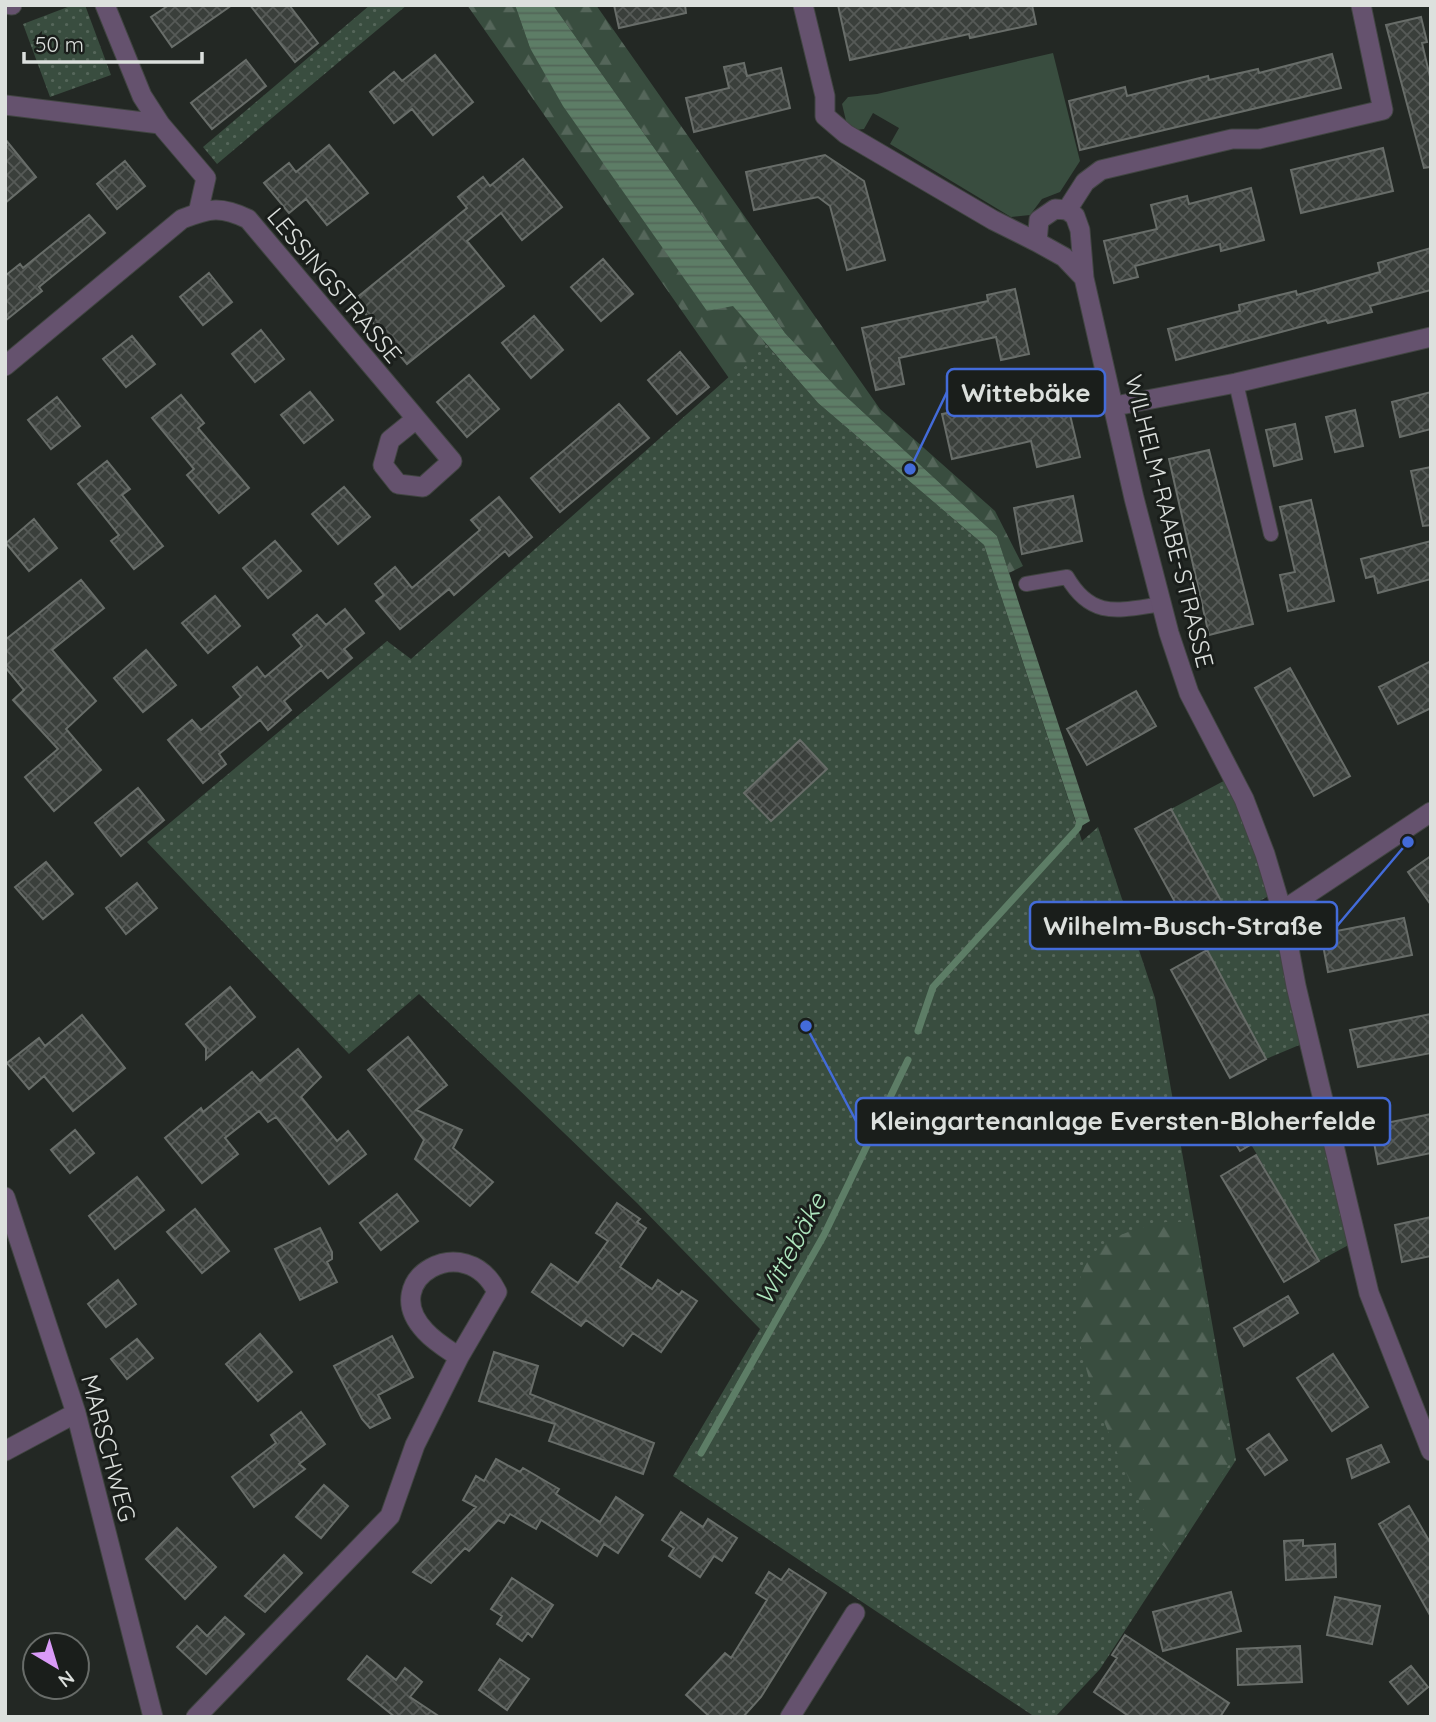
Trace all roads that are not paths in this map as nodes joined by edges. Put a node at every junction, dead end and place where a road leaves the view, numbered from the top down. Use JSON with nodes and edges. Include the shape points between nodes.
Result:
{"nodes":[{"id":1,"x":105,"y":5,"type":"edge"},
{"id":2,"x":803,"y":5,"type":"edge"},
{"id":3,"x":1361,"y":5,"type":"edge"},
{"id":4,"x":5,"y":105,"type":"edge"},
{"id":5,"x":160,"y":124,"type":"junction"},
{"id":6,"x":1067,"y":210,"type":"junction"},
{"id":7,"x":198,"y":213,"type":"junction"},
{"id":8,"x":1037,"y":242,"type":"junction"},
{"id":9,"x":1084,"y":278,"type":"junction"},
{"id":10,"x":1431,"y":338,"type":"edge"},
{"id":11,"x":5,"y":366,"type":"edge"},
{"id":12,"x":1237,"y":383,"type":"junction"},
{"id":13,"x":1115,"y":407,"type":"junction"},
{"id":14,"x":416,"y":419,"type":"dead end"},
{"id":15,"x":1271,"y":534,"type":"dead end"},
{"id":16,"x":1026,"y":584,"type":"dead end"},
{"id":17,"x":1162,"y":604,"type":"junction"},
{"id":18,"x":1431,"y":812,"type":"edge"},
{"id":19,"x":1282,"y":911,"type":"junction"},
{"id":20,"x":5,"y":1196,"type":"edge"},
{"id":21,"x":459,"y":1357,"type":"junction"},
{"id":22,"x":76,"y":1413,"type":"junction"},
{"id":23,"x":5,"y":1451,"type":"edge"},
{"id":24,"x":1431,"y":1451,"type":"edge"},
{"id":25,"x":855,"y":1613,"type":"dead end"},
{"id":26,"x":153,"y":1717,"type":"edge"},
{"id":27,"x":196,"y":1717,"type":"edge"},
{"id":28,"x":790,"y":1717,"type":"edge"}],
"edges":[{"from":1,"to":5,"type":"street","via":[[142,96]]},
{"from":2,"to":8,"type":"street","via":[[825,96],[825,116],[846,134]]},
{"from":3,"to":6,"type":"street","via":[[1383,110],[1101,170],[1085,182]]},
{"from":4,"to":5,"type":"street"},
{"from":5,"to":7,"type":"street","via":[[206,178]]},
{"from":6,"to":8,"type":"street","via":[[1055,209],[1039,220]]},
{"from":6,"to":9,"type":"street","name":"WILHELM-RAABE-STRASSE","via":[[1080,230]]},
{"from":7,"to":11,"type":"street","name":"LESSINGSTRASSE","via":[[182,219]]},
{"from":7,"to":14,"type":"street","name":"LESSINGSTRASSE","via":[[226,209],[248,219]]},
{"from":8,"to":9,"type":"street","via":[[1064,257]]},
{"from":9,"to":13,"type":"street","name":"WILHELM-RAABE-STRASSE"},
{"from":10,"to":12,"type":"street"},
{"from":12,"to":13,"type":"street"},
{"from":12,"to":15,"type":"lane"},
{"from":13,"to":17,"type":"street","name":"WILHELM-RAABE-STRASSE","via":[[1133,498]]},
{"from":16,"to":17,"type":"lane","via":[[1067,577],[1077,594],[1103,610]]},
{"from":17,"to":19,"type":"street","name":"WILHELM-RAABE-STRASSE","via":[[1189,693],[1244,799]]},
{"from":18,"to":19,"type":"street"},
{"from":19,"to":24,"type":"street","name":"WILHELM-RAABE-STRASSE","via":[[1368,1293]]},
{"from":20,"to":22,"type":"street","name":"MARSCHWEG"},
{"from":21,"to":21,"type":"street","via":[[423,1330],[411,1309],[411,1292],[421,1274],[440,1263],[460,1260],[492,1283],[497,1292]]},
{"from":21,"to":27,"type":"street","via":[[415,1446],[390,1516]]},
{"from":22,"to":23,"type":"street"},
{"from":22,"to":26,"type":"street","name":"MARSCHWEG"},
{"from":25,"to":28,"type":"street"}]}
